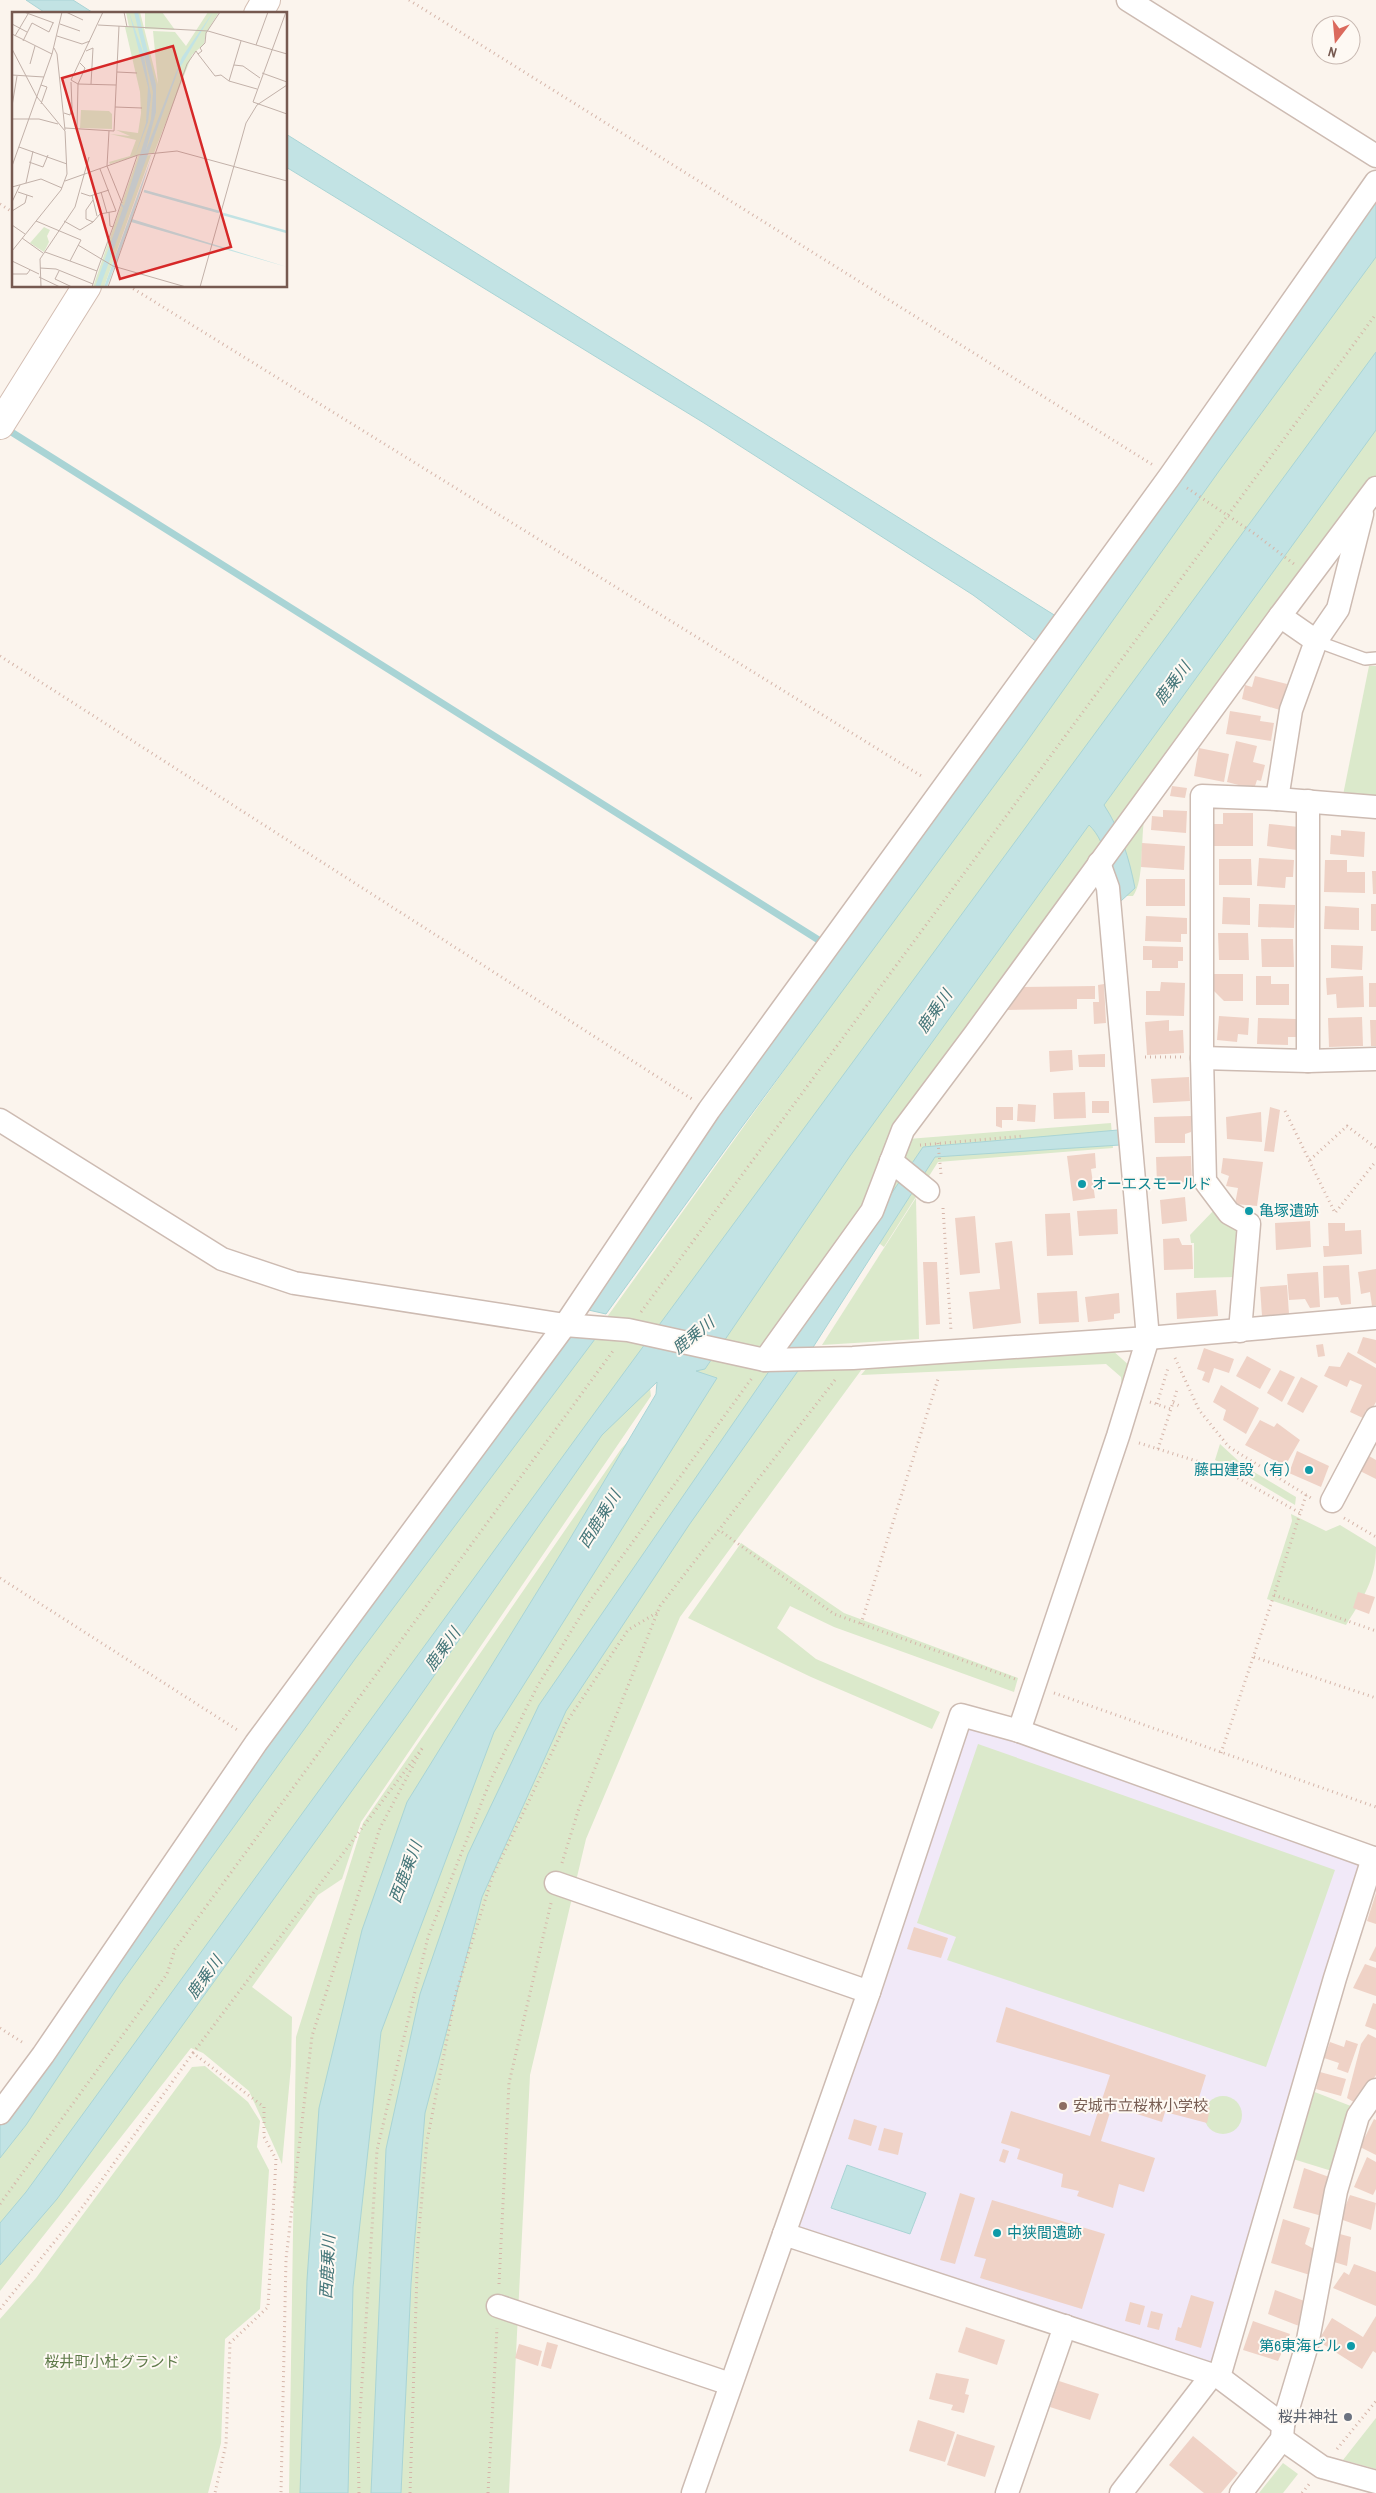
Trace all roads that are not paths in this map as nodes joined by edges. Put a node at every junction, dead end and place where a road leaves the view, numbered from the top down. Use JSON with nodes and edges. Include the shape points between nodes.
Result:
{"nodes":[{"id":1,"x":266,"y":0,"type":"edge"},
{"id":2,"x":1128,"y":0,"type":"edge"},
{"id":3,"x":259,"y":12,"type":"edge"},
{"id":4,"x":1376,"y":156,"type":"edge"},
{"id":5,"x":1376,"y":182,"type":"edge"},
{"id":6,"x":86,"y":288,"type":"edge"},
{"id":7,"x":0,"y":424,"type":"edge"},
{"id":8,"x":1371,"y":495,"type":"edge"},
{"id":9,"x":1280,"y":616,"type":"junction"},
{"id":10,"x":1316,"y":641,"type":"junction"},
{"id":11,"x":1376,"y":658,"type":"edge"},
{"id":12,"x":1276,"y":799,"type":"junction"},
{"id":13,"x":1308,"y":801,"type":"junction"},
{"id":14,"x":1376,"y":807,"type":"edge"},
{"id":15,"x":1109,"y":851,"type":"junction"},
{"id":16,"x":1202,"y":1058,"type":"junction"},
{"id":17,"x":1308,"y":1061,"type":"junction"},
{"id":18,"x":1372,"y":1062,"type":"edge"},
{"id":19,"x":0,"y":1120,"type":"edge"},
{"id":20,"x":1376,"y":1318,"type":"edge"},
{"id":21,"x":564,"y":1325,"type":"junction"},
{"id":22,"x":1240,"y":1330,"type":"junction"},
{"id":23,"x":1148,"y":1338,"type":"junction"},
{"id":24,"x":774,"y":1359,"type":"junction"},
{"id":25,"x":1376,"y":1418,"type":"edge"},
{"id":26,"x":1327,"y":1505,"type":"road end"},
{"id":27,"x":1019,"y":1731,"type":"junction"},
{"id":28,"x":1375,"y":1855,"type":"edge"},
{"id":29,"x":556,"y":1883,"type":"dead end"},
{"id":30,"x":868,"y":1992,"type":"junction"},
{"id":31,"x":1376,"y":2090,"type":"edge"},
{"id":32,"x":0,"y":2112,"type":"edge"},
{"id":33,"x":784,"y":2234,"type":"junction"},
{"id":34,"x":498,"y":2306,"type":"dead end"},
{"id":35,"x":1065,"y":2326,"type":"junction"},
{"id":36,"x":1216,"y":2376,"type":"junction"},
{"id":37,"x":730,"y":2384,"type":"junction"},
{"id":38,"x":1283,"y":2432,"type":"junction"},
{"id":39,"x":1376,"y":2482,"type":"edge"},
{"id":40,"x":693,"y":2493,"type":"edge"},
{"id":41,"x":1007,"y":2493,"type":"edge"},
{"id":42,"x":1121,"y":2493,"type":"edge"},
{"id":43,"x":1241,"y":2493,"type":"edge"}],
"edges":[{"from":1,"to":3,"type":"street"},
{"from":2,"to":4,"type":"street"},
{"from":5,"to":21,"type":"street","via":[[1170,476],[710,1110]]},
{"from":6,"to":7,"type":"street"},
{"from":8,"to":9,"type":"street"},
{"from":8,"to":10,"type":"street","via":[[1338,609]]},
{"from":9,"to":10,"type":"street"},
{"from":9,"to":15,"type":"street"},
{"from":10,"to":11,"type":"lane","via":[[1365,659]]},
{"from":10,"to":12,"type":"street","via":[[1291,710]]},
{"from":12,"to":13,"type":"street"},
{"from":12,"to":16,"type":"street","via":[[1202,796]]},
{"from":13,"to":14,"type":"street"},
{"from":13,"to":17,"type":"street"},
{"from":15,"to":23,"type":"street","via":[[1108,888],[1121,1057]]},
{"from":15,"to":24,"type":"street","via":[[903,1130],[918,1178],[872,1211]]},
{"from":16,"to":17,"type":"street"},
{"from":16,"to":22,"type":"street","via":[[1205,1181],[1229,1213],[1249,1224]]},
{"from":17,"to":18,"type":"street"},
{"from":19,"to":21,"type":"street","via":[[222,1259],[294,1283]]},
{"from":20,"to":22,"type":"street"},
{"from":21,"to":24,"type":"street","via":[[627,1331]]},
{"from":21,"to":32,"type":"street","via":[[256,1743],[43,2055]]},
{"from":22,"to":23,"type":"street"},
{"from":23,"to":24,"type":"street"},
{"from":23,"to":27,"type":"street"},
{"from":25,"to":26,"type":"street"},
{"from":27,"to":28,"type":"street"},
{"from":27,"to":30,"type":"street","via":[[961,1715]]},
{"from":28,"to":36,"type":"street","via":[[1332,1987]]},
{"from":29,"to":30,"type":"street"},
{"from":30,"to":33,"type":"street"},
{"from":31,"to":38,"type":"street","via":[[1358,2116],[1336,2191],[1307,2345]]},
{"from":33,"to":35,"type":"street"},
{"from":33,"to":37,"type":"street"},
{"from":34,"to":37,"type":"street"},
{"from":35,"to":36,"type":"street"},
{"from":35,"to":41,"type":"street"},
{"from":36,"to":38,"type":"street"},
{"from":36,"to":42,"type":"street"},
{"from":37,"to":40,"type":"street"},
{"from":38,"to":39,"type":"street","via":[[1322,2467]]},
{"from":38,"to":43,"type":"street"}]}
